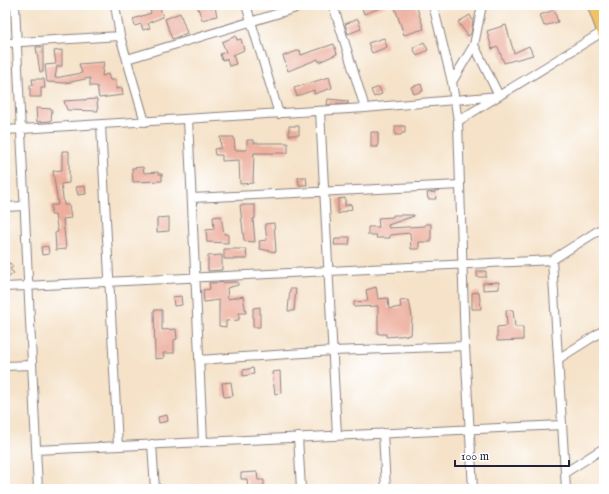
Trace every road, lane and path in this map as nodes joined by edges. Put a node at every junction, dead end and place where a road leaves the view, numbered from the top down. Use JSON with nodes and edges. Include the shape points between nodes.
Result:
{"nodes":[{"id":1,"x":14,"y":5,"type":"edge"},
{"id":2,"x":115,"y":5,"type":"edge"},
{"id":3,"x":246,"y":5,"type":"edge"},
{"id":4,"x":306,"y":5,"type":"edge"},
{"id":5,"x":333,"y":5,"type":"edge"},
{"id":6,"x":433,"y":5,"type":"edge"},
{"id":7,"x":482,"y":5,"type":"edge"},
{"id":8,"x":593,"y":5,"type":"edge"},
{"id":9,"x":251,"y":22,"type":"junction"},
{"id":10,"x":603,"y":33,"type":"edge"},
{"id":11,"x":120,"y":36,"type":"junction"},
{"id":12,"x":5,"y":43,"type":"edge"},
{"id":13,"x":16,"y":43,"type":"junction"},
{"id":14,"x":474,"y":44,"type":"junction"},
{"id":15,"x":127,"y":59,"type":"junction"},
{"id":16,"x":452,"y":82,"type":"junction"},
{"id":17,"x":499,"y":96,"type":"junction"},
{"id":18,"x":454,"y":101,"type":"junction"},
{"id":19,"x":365,"y":108,"type":"junction"},
{"id":20,"x":320,"y":111,"type":"junction"},
{"id":21,"x":279,"y":114,"type":"junction"},
{"id":22,"x":188,"y":119,"type":"junction"},
{"id":23,"x":458,"y":121,"type":"junction"},
{"id":24,"x":145,"y":122,"type":"junction"},
{"id":25,"x":101,"y":125,"type":"junction"},
{"id":26,"x":5,"y":130,"type":"edge"},
{"id":27,"x":21,"y":130,"type":"junction"},
{"id":28,"x":460,"y":185,"type":"junction"},
{"id":29,"x":325,"y":193,"type":"junction"},
{"id":30,"x":192,"y":198,"type":"junction"},
{"id":31,"x":24,"y":206,"type":"junction"},
{"id":32,"x":5,"y":207,"type":"edge"},
{"id":33,"x":604,"y":227,"type":"edge"},
{"id":34,"x":552,"y":260,"type":"junction"},
{"id":35,"x":463,"y":263,"type":"junction"},
{"id":36,"x":330,"y":272,"type":"junction"},
{"id":37,"x":196,"y":279,"type":"junction"},
{"id":38,"x":110,"y":282,"type":"junction"},
{"id":39,"x":27,"y":286,"type":"junction"},
{"id":40,"x":5,"y":287,"type":"edge"},
{"id":41,"x":604,"y":330,"type":"edge"},
{"id":42,"x":465,"y":346,"type":"junction"},
{"id":43,"x":333,"y":351,"type":"junction"},
{"id":44,"x":558,"y":359,"type":"junction"},
{"id":45,"x":200,"y":360,"type":"junction"},
{"id":46,"x":31,"y":365,"type":"junction"},
{"id":47,"x":5,"y":366,"type":"edge"},
{"id":48,"x":562,"y":425,"type":"junction"},
{"id":49,"x":470,"y":429,"type":"junction"},
{"id":50,"x":383,"y":433,"type":"junction"},
{"id":51,"x":337,"y":435,"type":"junction"},
{"id":52,"x":298,"y":437,"type":"junction"},
{"id":53,"x":203,"y":442,"type":"junction"},
{"id":54,"x":152,"y":444,"type":"junction"},
{"id":55,"x":118,"y":446,"type":"junction"},
{"id":56,"x":604,"y":448,"type":"edge"},
{"id":57,"x":36,"y":450,"type":"junction"},
{"id":58,"x":566,"y":472,"type":"junction"},
{"id":59,"x":38,"y":489,"type":"edge"},
{"id":60,"x":154,"y":489,"type":"edge"},
{"id":61,"x":301,"y":489,"type":"edge"},
{"id":62,"x":386,"y":489,"type":"edge"},
{"id":63,"x":473,"y":489,"type":"edge"},
{"id":64,"x":566,"y":489,"type":"edge"}],
"edges":[{"from":1,"to":13,"type":"street"},
{"from":2,"to":11,"type":"street"},
{"from":3,"to":9,"type":"street"},
{"from":4,"to":9,"type":"street"},
{"from":5,"to":19,"type":"street"},
{"from":6,"to":16,"type":"street"},
{"from":7,"to":14,"type":"street"},
{"from":8,"to":10,"type":"main road"},
{"from":9,"to":15,"type":"street"},
{"from":9,"to":21,"type":"street"},
{"from":10,"to":17,"type":"street"},
{"from":11,"to":13,"type":"street"},
{"from":11,"to":15,"type":"street"},
{"from":12,"to":13,"type":"street"},
{"from":13,"to":27,"type":"street"},
{"from":14,"to":16,"type":"street"},
{"from":14,"to":17,"type":"street"},
{"from":15,"to":24,"type":"street"},
{"from":16,"to":18,"type":"street"},
{"from":17,"to":18,"type":"street"},
{"from":17,"to":23,"type":"street"},
{"from":18,"to":19,"type":"street"},
{"from":18,"to":23,"type":"street"},
{"from":19,"to":20,"type":"street"},
{"from":20,"to":21,"type":"street"},
{"from":20,"to":29,"type":"street"},
{"from":21,"to":22,"type":"street"},
{"from":22,"to":24,"type":"street"},
{"from":22,"to":30,"type":"street"},
{"from":23,"to":28,"type":"street"},
{"from":24,"to":25,"type":"street"},
{"from":25,"to":27,"type":"street"},
{"from":25,"to":38,"type":"street"},
{"from":26,"to":27,"type":"street"},
{"from":27,"to":31,"type":"street"},
{"from":28,"to":29,"type":"street"},
{"from":28,"to":35,"type":"street"},
{"from":29,"to":30,"type":"street"},
{"from":29,"to":36,"type":"street"},
{"from":30,"to":37,"type":"street"},
{"from":31,"to":32,"type":"street"},
{"from":31,"to":39,"type":"street"},
{"from":33,"to":34,"type":"street"},
{"from":34,"to":35,"type":"street"},
{"from":34,"to":44,"type":"street"},
{"from":35,"to":36,"type":"street"},
{"from":35,"to":42,"type":"street"},
{"from":36,"to":37,"type":"street"},
{"from":36,"to":43,"type":"street"},
{"from":37,"to":38,"type":"street"},
{"from":37,"to":45,"type":"street"},
{"from":38,"to":39,"type":"street"},
{"from":38,"to":55,"type":"street"},
{"from":39,"to":40,"type":"street"},
{"from":39,"to":46,"type":"street"},
{"from":41,"to":44,"type":"street"},
{"from":42,"to":43,"type":"street"},
{"from":42,"to":49,"type":"street"},
{"from":43,"to":45,"type":"street"},
{"from":43,"to":51,"type":"street"},
{"from":44,"to":48,"type":"street"},
{"from":45,"to":53,"type":"street"},
{"from":46,"to":47,"type":"street"},
{"from":46,"to":57,"type":"street"},
{"from":48,"to":49,"type":"street"},
{"from":48,"to":58,"type":"street"},
{"from":49,"to":50,"type":"street"},
{"from":49,"to":63,"type":"street"},
{"from":50,"to":51,"type":"street"},
{"from":50,"to":62,"type":"street"},
{"from":51,"to":52,"type":"street"},
{"from":52,"to":53,"type":"street"},
{"from":52,"to":61,"type":"street"},
{"from":53,"to":54,"type":"street"},
{"from":54,"to":55,"type":"street"},
{"from":54,"to":60,"type":"street"},
{"from":55,"to":57,"type":"street"},
{"from":56,"to":58,"type":"street"},
{"from":57,"to":59,"type":"street"},
{"from":58,"to":64,"type":"street"}]}
